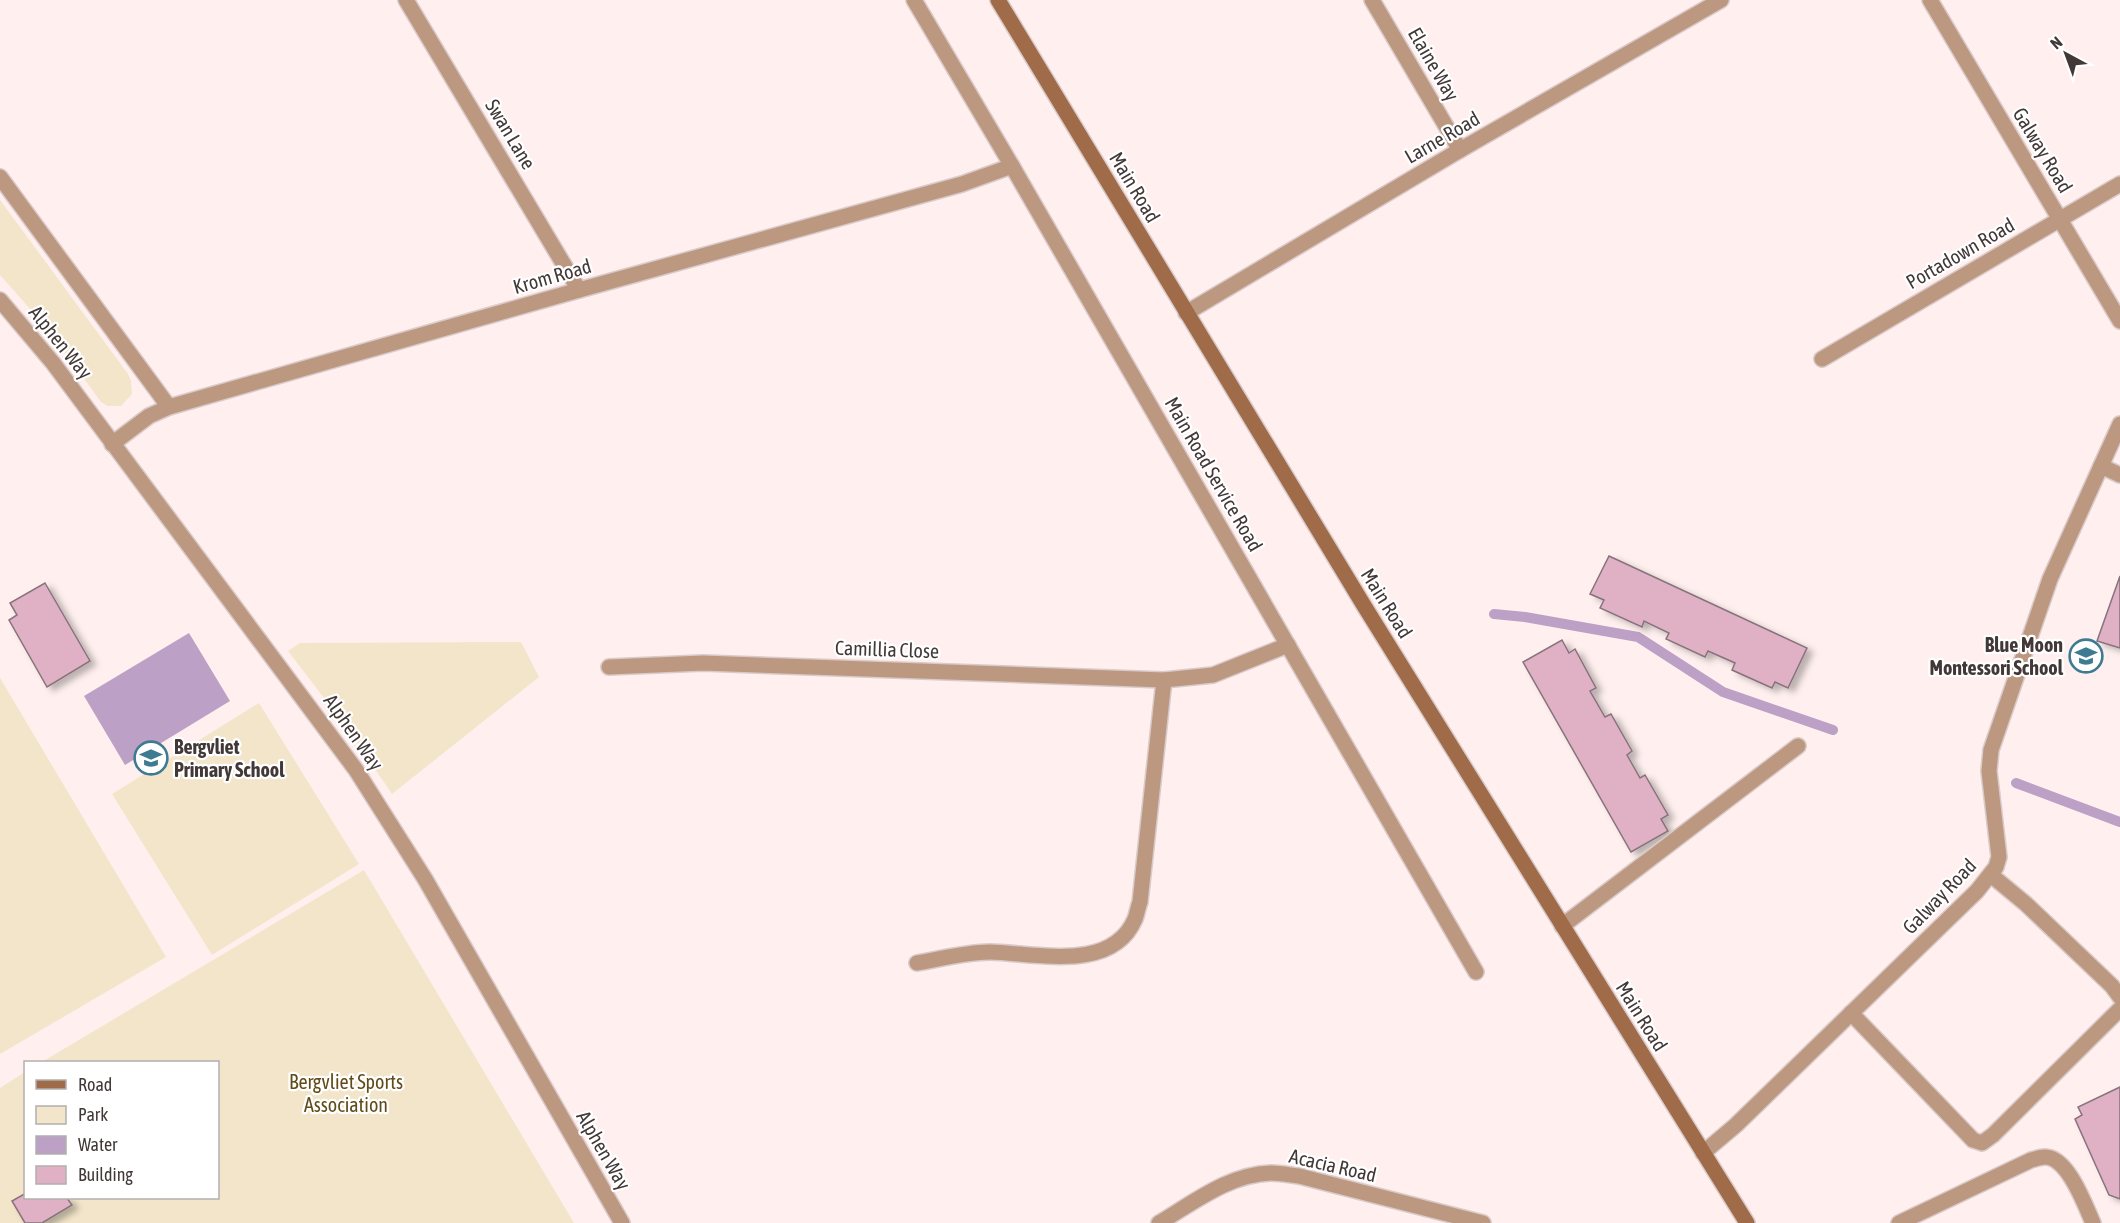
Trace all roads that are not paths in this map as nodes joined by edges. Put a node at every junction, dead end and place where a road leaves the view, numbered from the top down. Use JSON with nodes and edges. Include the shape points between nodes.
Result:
{"nodes":[{"id":1,"x":406,"y":0,"type":"edge"},
{"id":2,"x":914,"y":0,"type":"edge"},
{"id":3,"x":998,"y":0,"type":"edge"},
{"id":4,"x":1372,"y":0,"type":"edge"},
{"id":5,"x":1720,"y":0,"type":"edge"},
{"id":6,"x":1930,"y":0,"type":"edge"},
{"id":7,"x":1460,"y":150,"type":"junction"},
{"id":8,"x":1012,"y":166,"type":"junction"},
{"id":9,"x":0,"y":177,"type":"edge"},
{"id":10,"x":2120,"y":184,"type":"edge"},
{"id":11,"x":2060,"y":219,"type":"junction"},
{"id":12,"x":579,"y":290,"type":"junction"},
{"id":13,"x":0,"y":300,"type":"edge"},
{"id":14,"x":1186,"y":313,"type":"junction"},
{"id":15,"x":2120,"y":321,"type":"edge"},
{"id":16,"x":1822,"y":359,"type":"dead end"},
{"id":17,"x":169,"y":407,"type":"junction"},
{"id":18,"x":2120,"y":424,"type":"edge"},
{"id":19,"x":112,"y":444,"type":"junction"},
{"id":20,"x":2101,"y":466,"type":"junction"},
{"id":21,"x":2120,"y":475,"type":"edge"},
{"id":22,"x":1288,"y":645,"type":"junction"},
{"id":23,"x":609,"y":667,"type":"dead end"},
{"id":24,"x":1164,"y":680,"type":"junction"},
{"id":25,"x":1798,"y":746,"type":"dead end"},
{"id":26,"x":1991,"y":875,"type":"junction"},
{"id":27,"x":1562,"y":926,"type":"junction"},
{"id":28,"x":917,"y":963,"type":"dead end"},
{"id":29,"x":1476,"y":972,"type":"dead end"},
{"id":30,"x":2120,"y":997,"type":"edge"},
{"id":31,"x":2120,"y":1009,"type":"edge"},
{"id":32,"x":1851,"y":1013,"type":"junction"},
{"id":33,"x":1703,"y":1153,"type":"junction"},
{"id":34,"x":622,"y":1223,"type":"edge"},
{"id":35,"x":1159,"y":1223,"type":"edge"},
{"id":36,"x":1483,"y":1223,"type":"edge"},
{"id":37,"x":1747,"y":1223,"type":"edge"},
{"id":38,"x":1899,"y":1223,"type":"edge"},
{"id":39,"x":2093,"y":1223,"type":"edge"}],
"edges":[{"from":1,"to":12,"type":"street","name":"Swan Lane"},
{"from":2,"to":8,"type":"street","name":"Main Road Service Road"},
{"from":3,"to":14,"type":"main road","name":"Main Road"},
{"from":4,"to":7,"type":"street","name":"Elaine Way"},
{"from":5,"to":7,"type":"street","name":"Larne Road"},
{"from":6,"to":11,"type":"street","name":"Galway Road"},
{"from":7,"to":14,"type":"street","name":"Larne Road"},
{"from":8,"to":12,"type":"street","name":"Krom Road","via":[[962,184]]},
{"from":8,"to":22,"type":"street","name":"Main Road Service Road"},
{"from":9,"to":17,"type":"street"},
{"from":10,"to":11,"type":"street","name":"Portadown Road"},
{"from":11,"to":15,"type":"street","name":"Galway Road"},
{"from":11,"to":16,"type":"street","name":"Portadown Road"},
{"from":12,"to":17,"type":"street","name":"Krom Road"},
{"from":13,"to":19,"type":"street","name":"Alphen Way","via":[[53,363]]},
{"from":14,"to":27,"type":"main road","name":"Main Road"},
{"from":17,"to":19,"type":"street","name":"Krom Road","via":[[149,416]]},
{"from":18,"to":20,"type":"street","name":"Galway Road"},
{"from":19,"to":34,"type":"street","name":"Alphen Way","via":[[356,770],[425,879]]},
{"from":20,"to":21,"type":"street"},
{"from":20,"to":26,"type":"street","name":"Galway Road","via":[[2050,579],[1991,750],[1989,771],[1998,857]]},
{"from":22,"to":24,"type":"street","name":"Camillia Close","via":[[1212,675]]},
{"from":22,"to":29,"type":"street","name":"Main Road Service Road"},
{"from":23,"to":24,"type":"street","name":"Camillia Close","via":[[703,663]]},
{"from":24,"to":28,"type":"street","via":[[1140,902],[1125,936],[1106,951],[1078,957],[987,952]]},
{"from":25,"to":27,"type":"street"},
{"from":26,"to":30,"type":"street"},
{"from":26,"to":32,"type":"street","name":"Galway Road"},
{"from":27,"to":33,"type":"main road","name":"Main Road"},
{"from":31,"to":32,"type":"street","via":[[1982,1143],[1973,1140]]},
{"from":32,"to":33,"type":"street","name":"Galway Road"},
{"from":33,"to":37,"type":"main road","name":"Main Road"},
{"from":35,"to":36,"type":"street","name":"Acacia Road","via":[[1221,1186],[1248,1176],[1272,1173],[1299,1176]]},
{"from":38,"to":39,"type":"street","via":[[2031,1160],[2045,1157],[2058,1161],[2065,1169]]}]}
